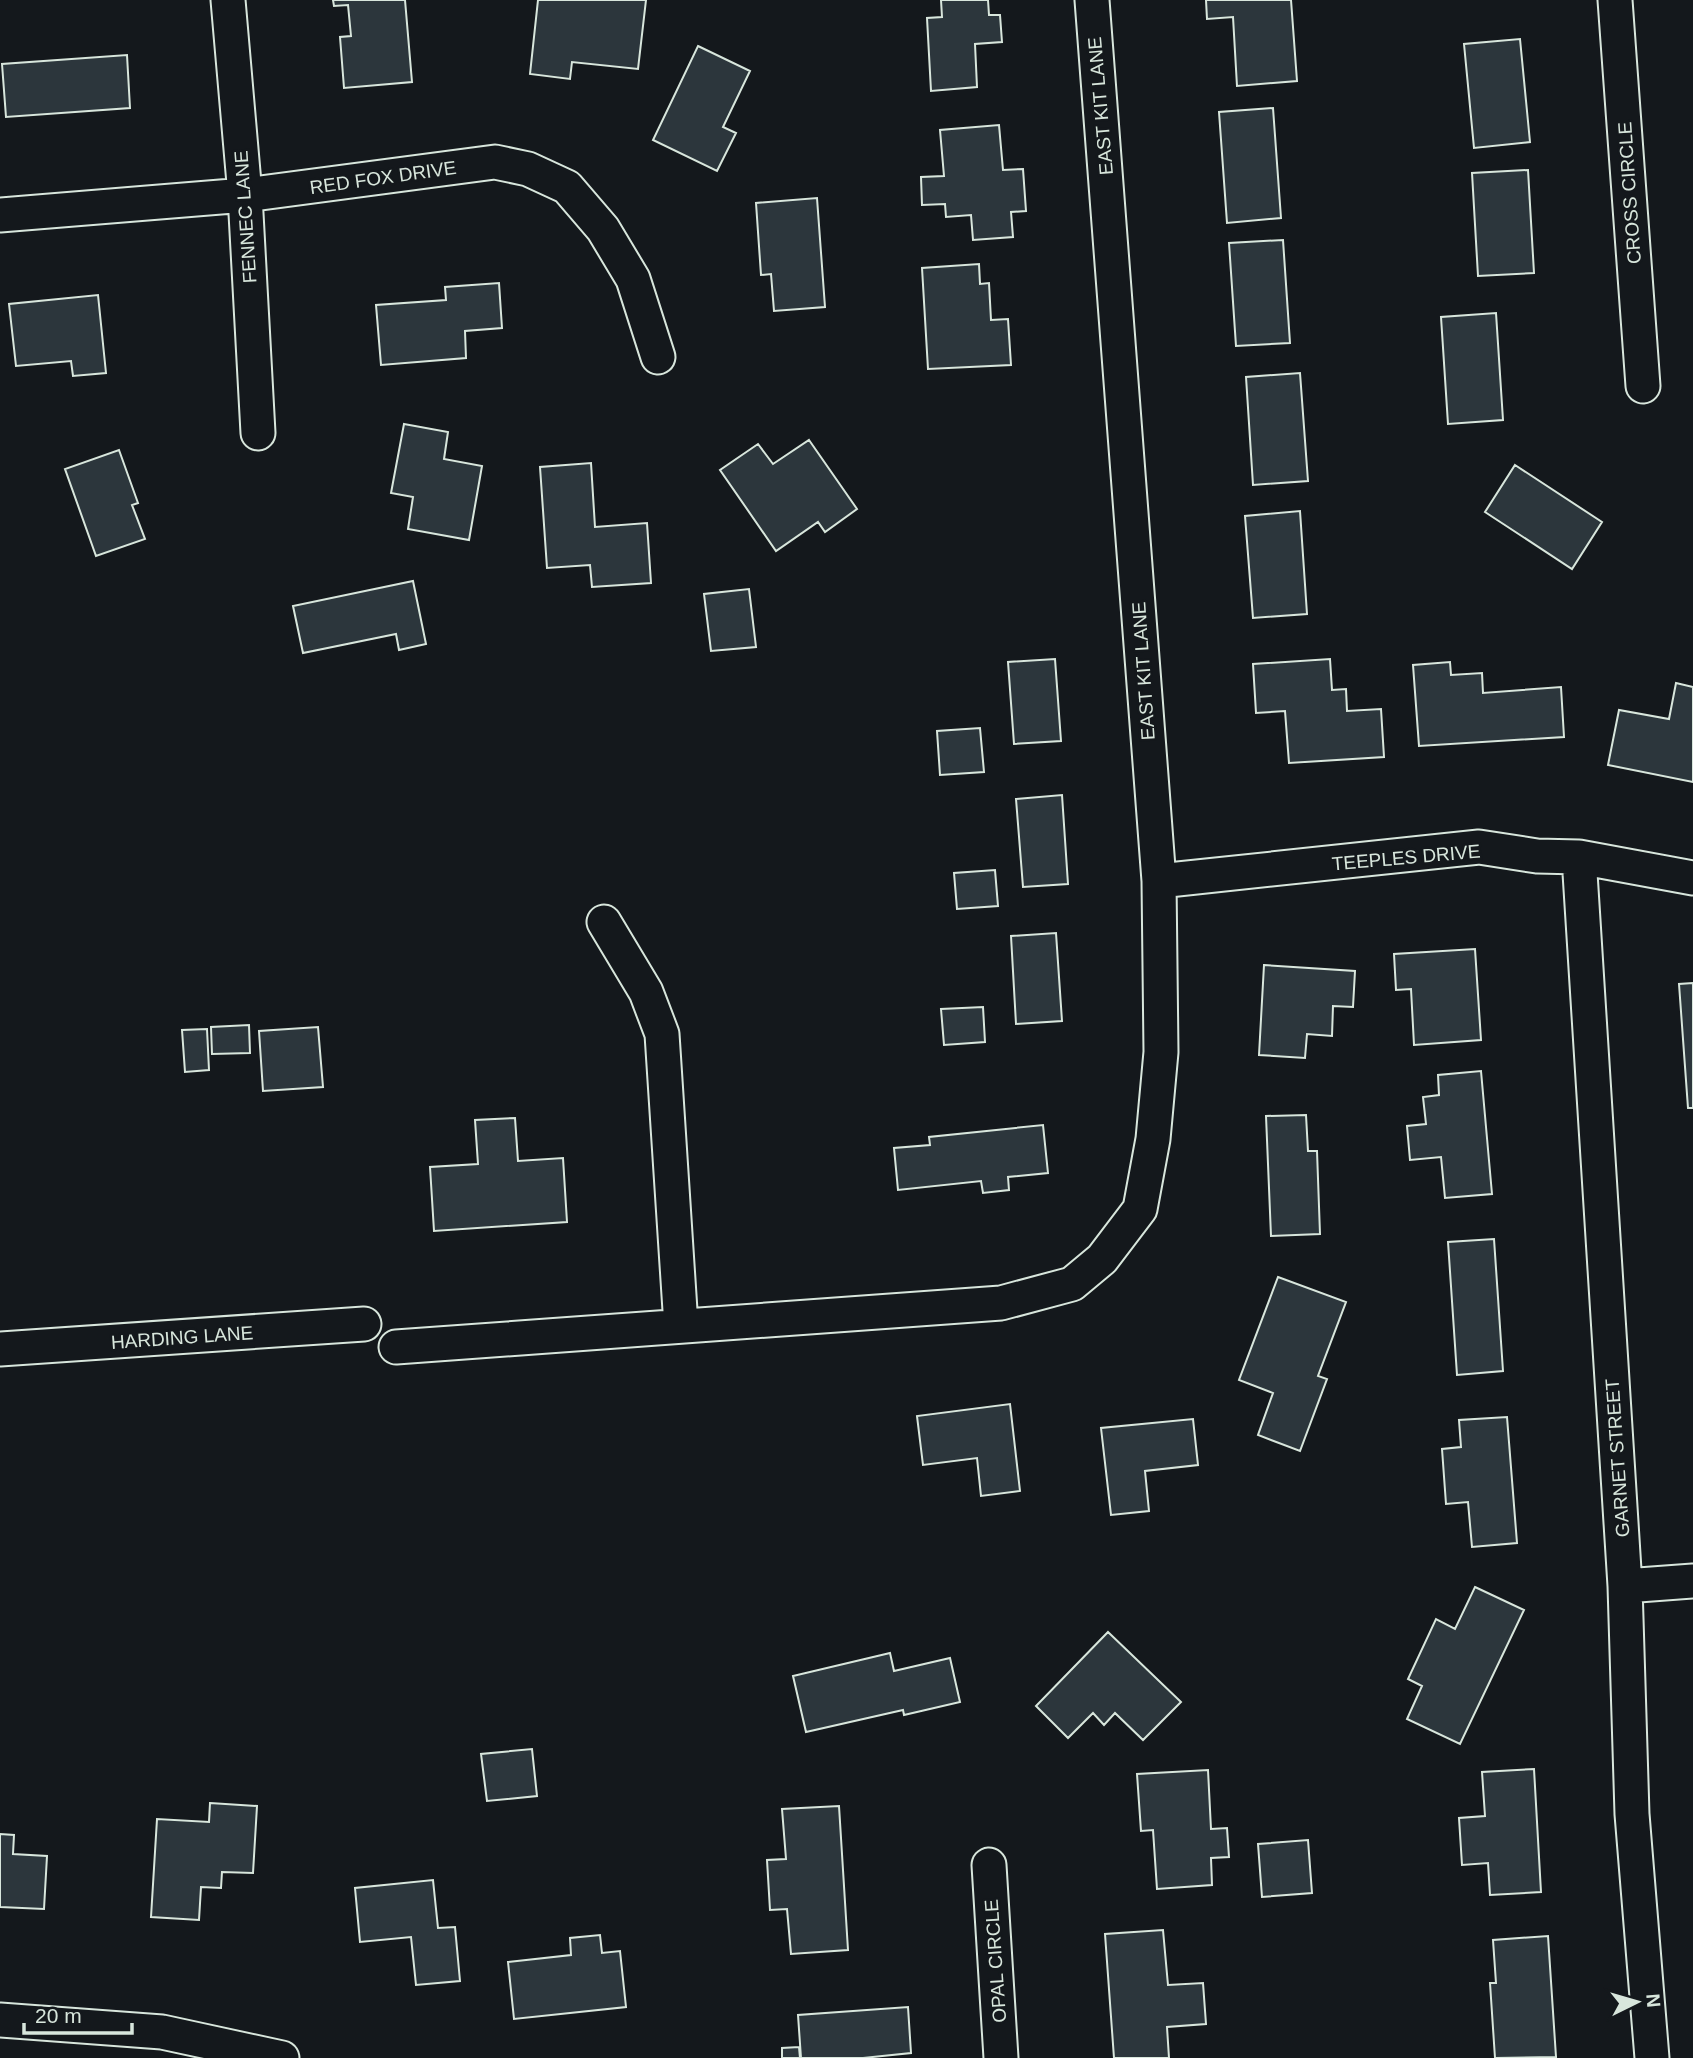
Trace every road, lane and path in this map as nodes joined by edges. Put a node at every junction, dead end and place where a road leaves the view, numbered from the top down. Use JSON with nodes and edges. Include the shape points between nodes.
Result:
{"nodes":[{"id":1,"x":228,"y":0,"type":"edge"},
{"id":2,"x":1092,"y":0,"type":"edge"},
{"id":3,"x":1615,"y":0,"type":"edge"},
{"id":4,"x":245,"y":195,"type":"junction"},
{"id":5,"x":0,"y":215,"type":"edge"},
{"id":6,"x":658,"y":357,"type":"dead end"},
{"id":7,"x":1643,"y":386,"type":"dead end"},
{"id":8,"x":258,"y":433,"type":"dead end"},
{"id":9,"x":1579,"y":858,"type":"junction"},
{"id":10,"x":1693,"y":878,"type":"edge"},
{"id":11,"x":1159,"y":881,"type":"junction"},
{"id":12,"x":604,"y":922,"type":"dead end"},
{"id":13,"x":363,"y":1324,"type":"dead end"},
{"id":14,"x":681,"y":1326,"type":"junction"},
{"id":15,"x":396,"y":1347,"type":"dead end"},
{"id":16,"x":0,"y":1349,"type":"edge"},
{"id":17,"x":1693,"y":1581,"type":"edge"},
{"id":18,"x":1625,"y":1586,"type":"junction"},
{"id":19,"x":989,"y":1865,"type":"dead end"},
{"id":20,"x":0,"y":2020,"type":"edge"},
{"id":21,"x":282,"y":2058,"type":"edge"},
{"id":22,"x":1001,"y":2058,"type":"edge"},
{"id":23,"x":1652,"y":2058,"type":"edge"}],
"edges":[{"from":1,"to":4,"type":"street","name":"FENNEC LANE"},
{"from":2,"to":11,"type":"street","name":"EAST KIT LANE"},
{"from":3,"to":7,"type":"street","name":"CROSS CIRCLE"},
{"from":4,"to":5,"type":"street","name":"RED FOX DRIVE"},
{"from":4,"to":6,"type":"street","name":"RED FOX DRIVE","via":[[495,162],[528,169],[568,187],[603,229],[633,279]]},
{"from":4,"to":8,"type":"street","name":"FENNEC LANE"},
{"from":9,"to":10,"type":"street","name":"TEEPLES DRIVE"},
{"from":9,"to":11,"type":"street","name":"TEEPLES DRIVE","via":[[1479,847]]},
{"from":9,"to":18,"type":"street","name":"GARNET STREET"},
{"from":11,"to":14,"type":"street","name":"EAST KIT LANE","via":[[1161,1052],[1153,1139],[1140,1209],[1102,1259],[1072,1284],[1001,1303]]},
{"from":12,"to":14,"type":"street","via":[[646,992],[662,1034]]},
{"from":13,"to":16,"type":"street","name":"HARDING LANE"},
{"from":14,"to":15,"type":"street","name":"EAST KIT LANE"},
{"from":17,"to":18,"type":"street"},
{"from":18,"to":23,"type":"street","name":"GARNET STREET","via":[[1632,1814]]},
{"from":19,"to":22,"type":"street","name":"OPAL CIRCLE"},
{"from":20,"to":21,"type":"street","via":[[162,2032]]}]}
